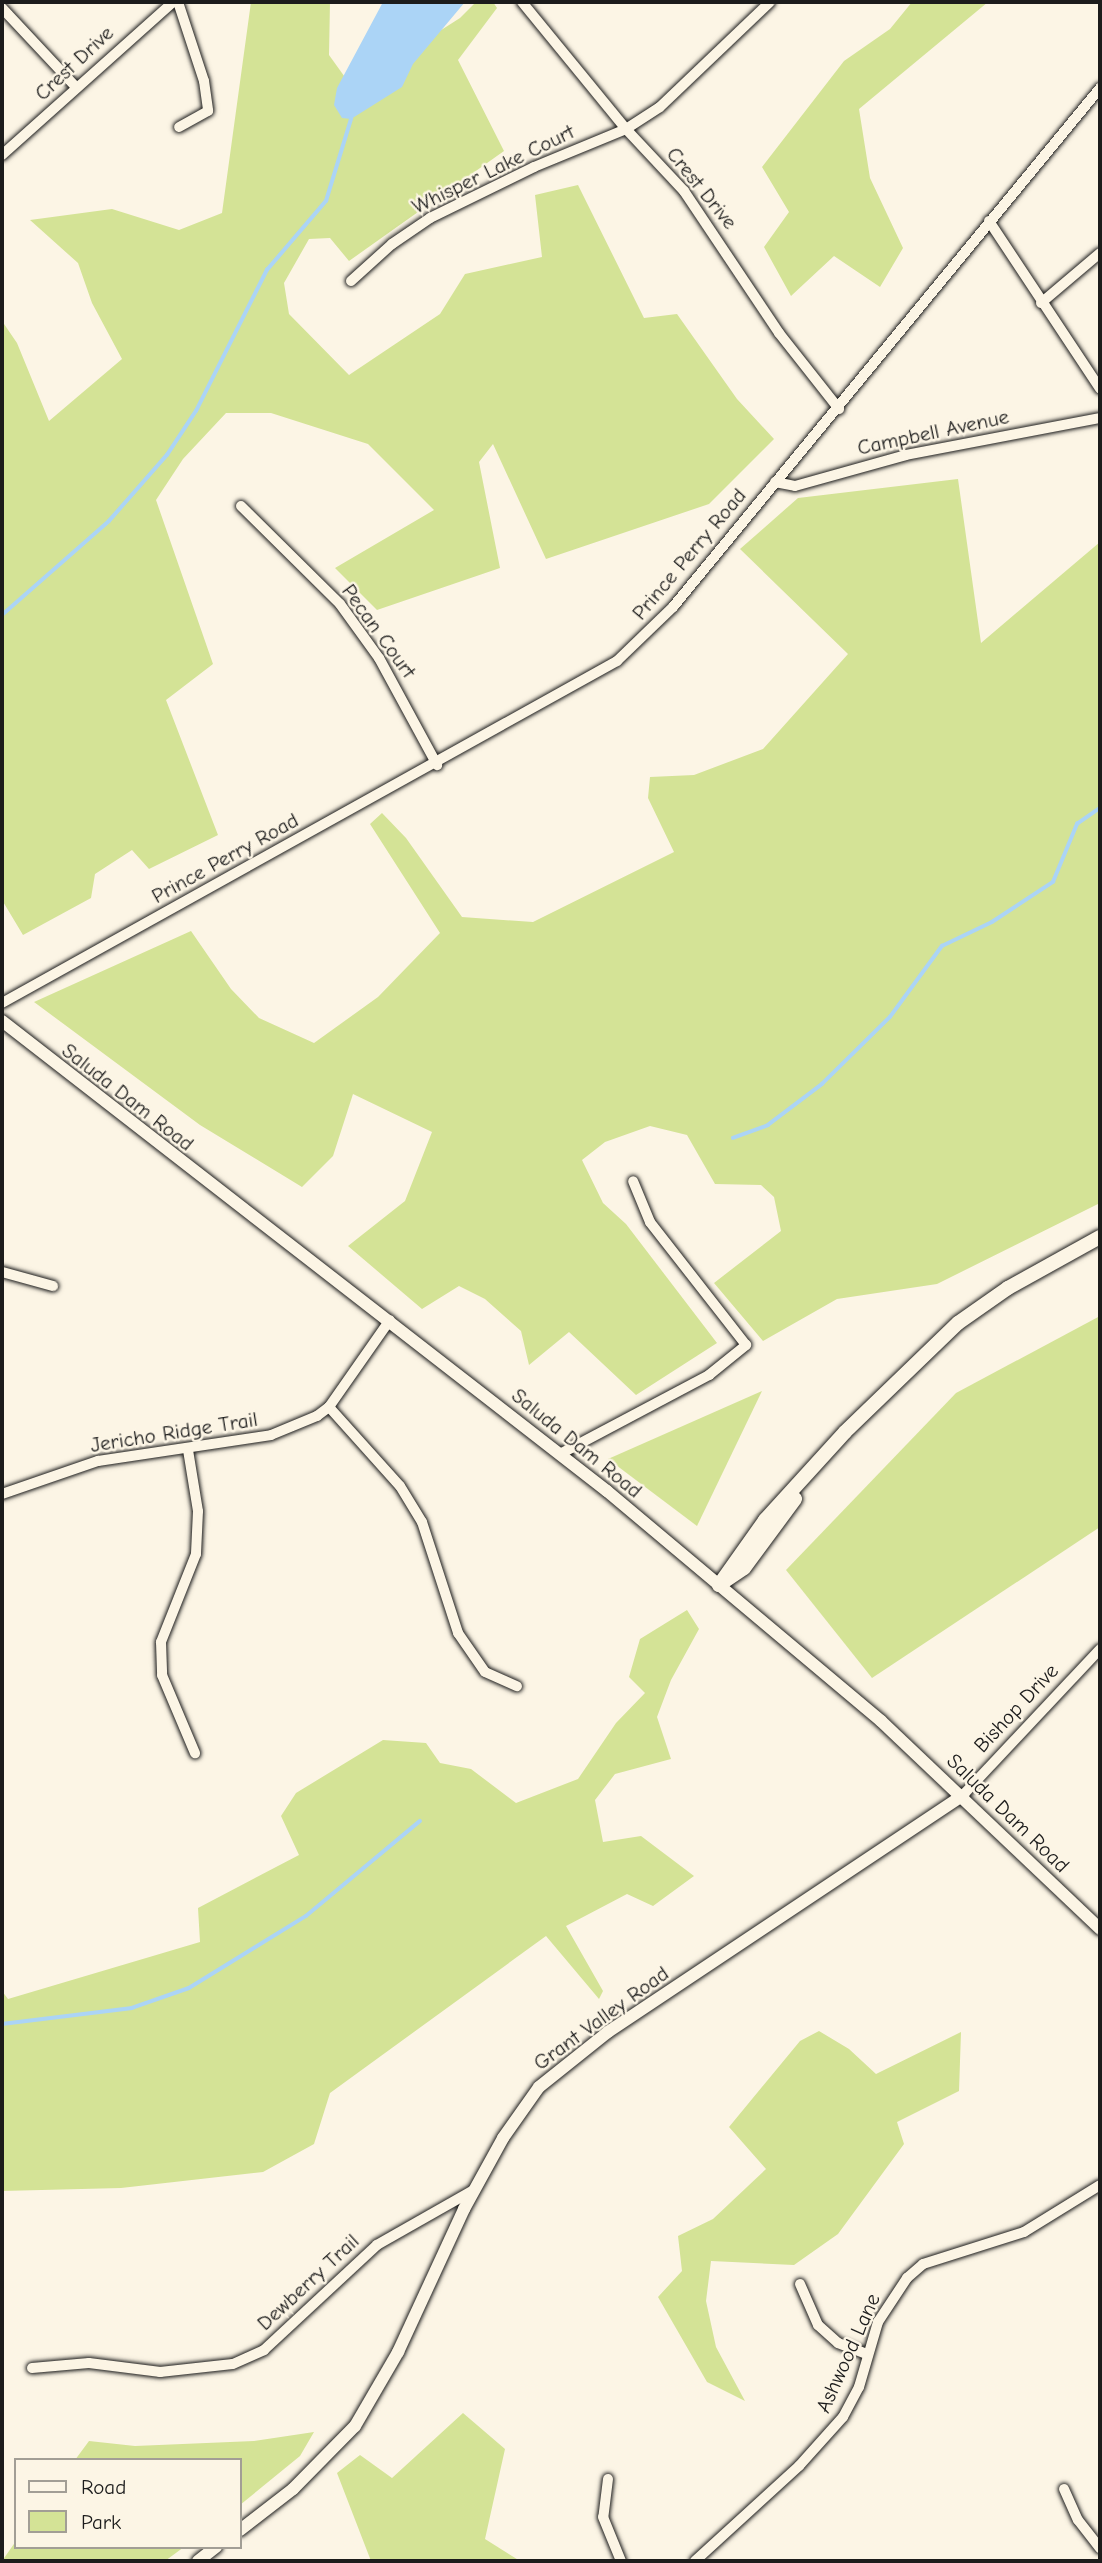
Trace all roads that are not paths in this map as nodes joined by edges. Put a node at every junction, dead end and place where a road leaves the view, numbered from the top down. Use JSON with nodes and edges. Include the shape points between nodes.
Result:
{"nodes":[{"id":1,"x":175,"y":2,"type":"edge"},
{"id":2,"x":522,"y":2,"type":"edge"},
{"id":3,"x":770,"y":2,"type":"edge"},
{"id":4,"x":2,"y":8,"type":"edge"},
{"id":5,"x":76,"y":87,"type":"junction"},
{"id":6,"x":1100,"y":88,"type":"edge"},
{"id":7,"x":179,"y":127,"type":"dead end"},
{"id":8,"x":626,"y":129,"type":"junction"},
{"id":9,"x":2,"y":155,"type":"edge"},
{"id":10,"x":989,"y":221,"type":"junction"},
{"id":11,"x":1100,"y":253,"type":"edge"},
{"id":12,"x":351,"y":281,"type":"dead end"},
{"id":13,"x":1041,"y":303,"type":"junction"},
{"id":14,"x":1100,"y":389,"type":"edge"},
{"id":15,"x":839,"y":409,"type":"junction"},
{"id":16,"x":1100,"y":418,"type":"edge"},
{"id":17,"x":775,"y":482,"type":"junction"},
{"id":18,"x":241,"y":506,"type":"dead end"},
{"id":19,"x":437,"y":765,"type":"junction"},
{"id":20,"x":2,"y":1003,"type":"edge"},
{"id":21,"x":2,"y":1021,"type":"edge"},
{"id":22,"x":633,"y":1181,"type":"dead end"},
{"id":23,"x":1100,"y":1237,"type":"edge"},
{"id":24,"x":2,"y":1272,"type":"edge"},
{"id":25,"x":52,"y":1286,"type":"dead end"},
{"id":26,"x":390,"y":1320,"type":"junction"},
{"id":27,"x":329,"y":1407,"type":"junction"},
{"id":28,"x":188,"y":1450,"type":"junction"},
{"id":29,"x":560,"y":1454,"type":"junction"},
{"id":30,"x":2,"y":1494,"type":"edge"},
{"id":31,"x":719,"y":1585,"type":"junction"},
{"id":32,"x":1100,"y":1649,"type":"edge"},
{"id":33,"x":517,"y":1686,"type":"dead end"},
{"id":34,"x":195,"y":1753,"type":"dead end"},
{"id":35,"x":963,"y":1795,"type":"junction"},
{"id":36,"x":1100,"y":1928,"type":"edge"},
{"id":37,"x":1100,"y":2185,"type":"edge"},
{"id":38,"x":475,"y":2189,"type":"junction"},
{"id":39,"x":800,"y":2284,"type":"dead end"},
{"id":40,"x":866,"y":2354,"type":"junction"},
{"id":41,"x":32,"y":2368,"type":"dead end"},
{"id":42,"x":608,"y":2479,"type":"dead end"},
{"id":43,"x":1064,"y":2488,"type":"dead end"},
{"id":44,"x":242,"y":2528,"type":"edge"},
{"id":45,"x":213,"y":2549,"type":"edge"},
{"id":46,"x":1100,"y":2549,"type":"edge"},
{"id":47,"x":198,"y":2561,"type":"edge"},
{"id":48,"x":621,"y":2561,"type":"edge"},
{"id":49,"x":695,"y":2561,"type":"edge"}],
"edges":[{"from":1,"to":5,"type":"street","name":"Crest Drive"},
{"from":1,"to":7,"type":"street","via":[[204,81],[208,111]]},
{"from":2,"to":8,"type":"street","name":"Crest Drive"},
{"from":3,"to":8,"type":"street","name":"Whisper Lake Court","via":[[660,107]]},
{"from":4,"to":5,"type":"street"},
{"from":5,"to":9,"type":"street","name":"Crest Drive"},
{"from":6,"to":10,"type":"street","name":"Prince Perry Road"},
{"from":8,"to":12,"type":"street","name":"Whisper Lake Court","via":[[430,218]]},
{"from":8,"to":15,"type":"street","name":"Crest Drive","via":[[710,224],[779,334]]},
{"from":10,"to":13,"type":"street"},
{"from":10,"to":15,"type":"street","name":"Prince Perry Road"},
{"from":11,"to":13,"type":"street"},
{"from":13,"to":14,"type":"street"},
{"from":15,"to":17,"type":"street","name":"Prince Perry Road"},
{"from":16,"to":17,"type":"street","name":"Campbell Avenue","via":[[906,455],[795,486]]},
{"from":17,"to":19,"type":"street","name":"Prince Perry Road","via":[[673,607],[617,661]]},
{"from":18,"to":19,"type":"street","name":"Pecan Court","via":[[340,604],[386,669]]},
{"from":19,"to":20,"type":"street","name":"Prince Perry Road"},
{"from":21,"to":26,"type":"street","name":"Saluda Dam Road"},
{"from":22,"to":29,"type":"street","via":[[650,1222],[746,1345],[709,1375]]},
{"from":23,"to":31,"type":"main road","via":[[1008,1288],[958,1323],[845,1432],[744,1567]]},
{"from":24,"to":25,"type":"street"},
{"from":26,"to":27,"type":"street","name":"Jericho Ridge Trail"},
{"from":26,"to":29,"type":"street","name":"Saluda Dam Road"},
{"from":27,"to":28,"type":"street","name":"Jericho Ridge Trail","via":[[271,1435]]},
{"from":27,"to":33,"type":"street","via":[[400,1486],[422,1522],[458,1633],[485,1672]]},
{"from":28,"to":30,"type":"street","name":"Jericho Ridge Trail","via":[[98,1461]]},
{"from":28,"to":34,"type":"street","via":[[198,1511],[196,1554],[161,1642],[162,1675]]},
{"from":29,"to":31,"type":"street","name":"Saluda Dam Road"},
{"from":31,"to":35,"type":"street","name":"Saluda Dam Road"},
{"from":32,"to":35,"type":"street","name":"Bishop Drive"},
{"from":35,"to":36,"type":"street","name":"Saluda Dam Road"},
{"from":35,"to":38,"type":"street","name":"Grant Valley Road","via":[[552,2074],[523,2106]]},
{"from":37,"to":40,"type":"street","name":"Ashwood Lane","via":[[1024,2232],[923,2264],[889,2303]]},
{"from":38,"to":41,"type":"street","name":"Dewberry Trail","via":[[377,2245],[264,2350],[233,2364],[187,2371],[89,2363]]},
{"from":38,"to":44,"type":"street","name":"Grant Valley Road","via":[[398,2352],[355,2426],[293,2489]]},
{"from":39,"to":40,"type":"street","via":[[818,2325],[838,2343]]},
{"from":40,"to":49,"type":"street","name":"Ashwood Lane","via":[[859,2386],[829,2436]]},
{"from":42,"to":48,"type":"street","via":[[603,2517]]},
{"from":43,"to":46,"type":"street","via":[[1078,2520]]},
{"from":45,"to":47,"type":"street"}]}
